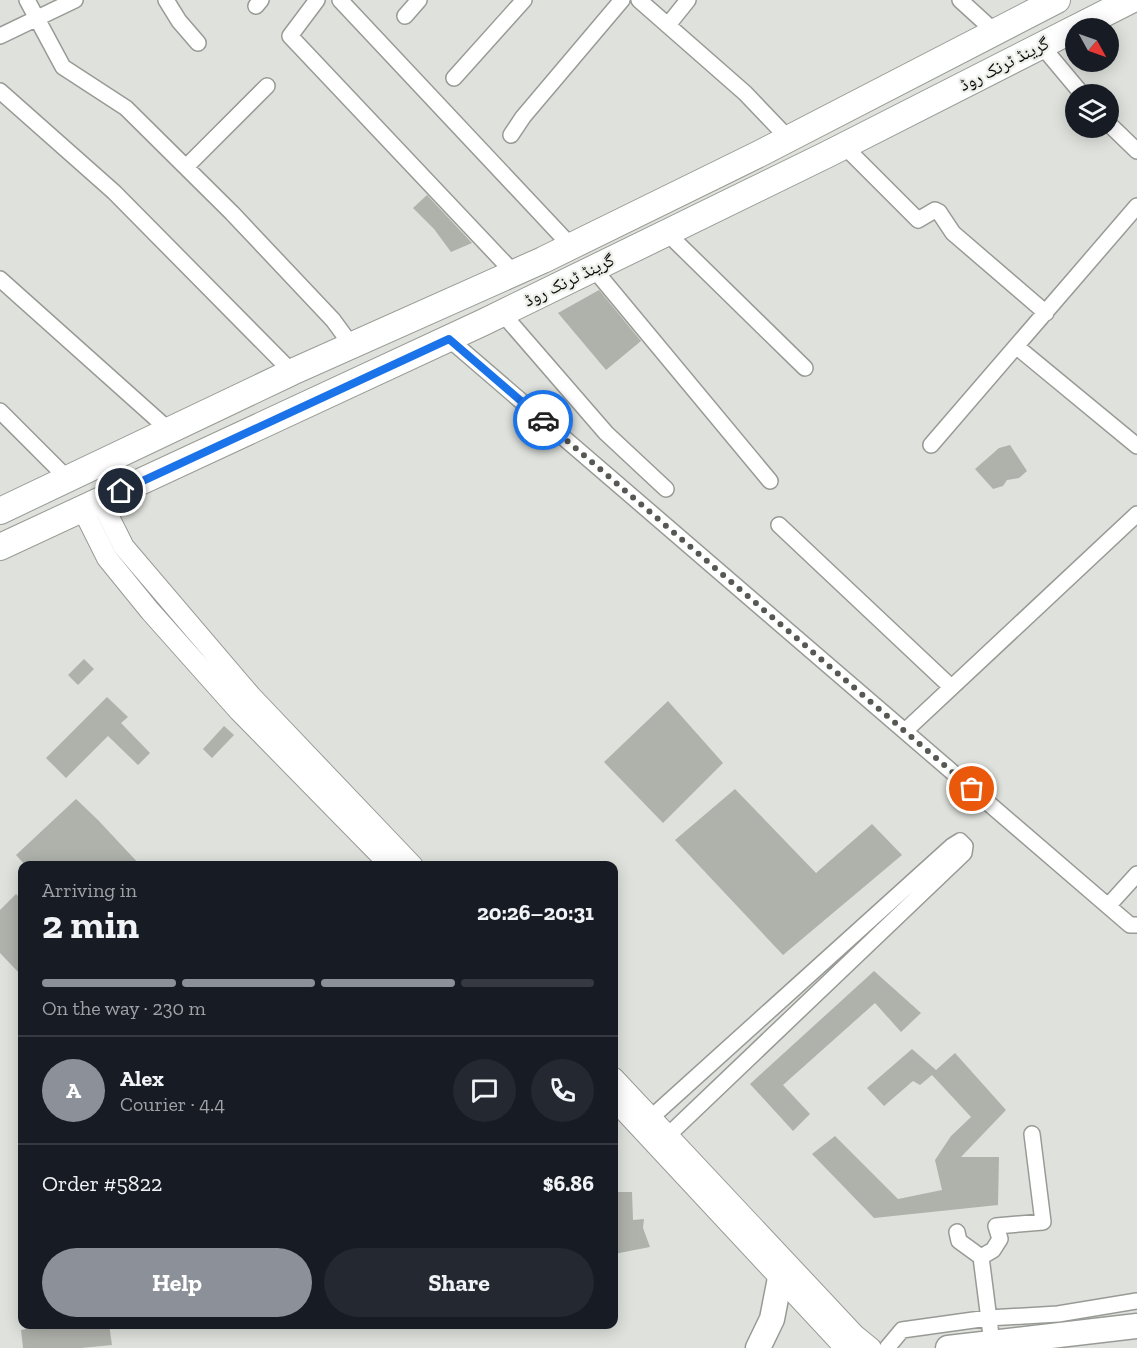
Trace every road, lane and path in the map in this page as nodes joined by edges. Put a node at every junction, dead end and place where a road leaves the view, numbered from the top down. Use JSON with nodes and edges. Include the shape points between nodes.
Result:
{"nodes":[{"id":1,"x":27,"y":0,"type":"edge"},
{"id":2,"x":75,"y":0,"type":"edge"},
{"id":3,"x":166,"y":0,"type":"edge"},
{"id":4,"x":317,"y":0,"type":"edge"},
{"id":5,"x":340,"y":0,"type":"edge"},
{"id":6,"x":419,"y":0,"type":"edge"},
{"id":7,"x":524,"y":0,"type":"edge"},
{"id":8,"x":622,"y":0,"type":"edge"},
{"id":9,"x":639,"y":0,"type":"edge"},
{"id":10,"x":688,"y":0,"type":"edge"},
{"id":11,"x":960,"y":0,"type":"edge"},
{"id":12,"x":1057,"y":0,"type":"edge"},
{"id":13,"x":1131,"y":0,"type":"edge"},
{"id":14,"x":405,"y":16,"type":"dead end"},
{"id":15,"x":36,"y":18,"type":"junction"},
{"id":16,"x":668,"y":25,"type":"junction"},
{"id":17,"x":994,"y":31,"type":"junction"},
{"id":18,"x":0,"y":36,"type":"edge"},
{"id":19,"x":198,"y":43,"type":"dead end"},
{"id":20,"x":1041,"y":45,"type":"junction"},
{"id":21,"x":454,"y":78,"type":"dead end"},
{"id":22,"x":1074,"y":84,"type":"edge"},
{"id":23,"x":267,"y":86,"type":"dead end"},
{"id":24,"x":0,"y":91,"type":"edge"},
{"id":25,"x":1119,"y":134,"type":"edge"},
{"id":26,"x":511,"y":135,"type":"dead end"},
{"id":27,"x":788,"y":138,"type":"junction"},
{"id":28,"x":844,"y":146,"type":"junction"},
{"id":29,"x":1137,"y":151,"type":"edge"},
{"id":30,"x":186,"y":167,"type":"junction"},
{"id":31,"x":1137,"y":206,"type":"edge"},
{"id":32,"x":666,"y":232,"type":"junction"},
{"id":33,"x":571,"y":246,"type":"junction"},
{"id":34,"x":593,"y":268,"type":"junction"},
{"id":35,"x":514,"y":273,"type":"junction"},
{"id":36,"x":0,"y":279,"type":"edge"},
{"id":37,"x":502,"y":313,"type":"junction"},
{"id":38,"x":1046,"y":313,"type":"junction"},
{"id":39,"x":449,"y":339,"type":"junction"},
{"id":40,"x":352,"y":346,"type":"junction"},
{"id":41,"x":1017,"y":347,"type":"junction"},
{"id":42,"x":805,"y":368,"type":"dead end"},
{"id":43,"x":291,"y":372,"type":"junction"},
{"id":44,"x":0,"y":411,"type":"edge"},
{"id":45,"x":170,"y":431,"type":"junction"},
{"id":46,"x":144,"y":443,"type":"junction"},
{"id":47,"x":932,"y":445,"type":"dead end"},
{"id":48,"x":1137,"y":446,"type":"edge"},
{"id":49,"x":157,"y":475,"type":"junction"},
{"id":50,"x":68,"y":479,"type":"junction"},
{"id":51,"x":770,"y":482,"type":"dead end"},
{"id":52,"x":666,"y":489,"type":"dead end"},
{"id":53,"x":91,"y":505,"type":"junction"},
{"id":54,"x":0,"y":511,"type":"edge"},
{"id":55,"x":1137,"y":514,"type":"edge"},
{"id":56,"x":779,"y":525,"type":"dead end"},
{"id":57,"x":0,"y":547,"type":"edge"},
{"id":58,"x":950,"y":686,"type":"junction"},
{"id":59,"x":905,"y":731,"type":"junction"},
{"id":60,"x":386,"y":861,"type":"edge"},
{"id":61,"x":408,"y":861,"type":"edge"},
{"id":62,"x":1137,"y":874,"type":"edge"},
{"id":63,"x":1108,"y":906,"type":"junction"},
{"id":64,"x":1137,"y":925,"type":"edge"},
{"id":65,"x":618,"y":1084,"type":"edge"},
{"id":66,"x":618,"y":1103,"type":"edge"},
{"id":67,"x":645,"y":1123,"type":"junction"},
{"id":68,"x":1032,"y":1134,"type":"dead end"},
{"id":69,"x":662,"y":1141,"type":"junction"},
{"id":70,"x":957,"y":1232,"type":"dead end"},
{"id":71,"x":981,"y":1257,"type":"junction"},
{"id":72,"x":785,"y":1272,"type":"junction"},
{"id":73,"x":1137,"y":1301,"type":"edge"},
{"id":74,"x":988,"y":1318,"type":"junction"},
{"id":75,"x":1137,"y":1326,"type":"edge"},
{"id":76,"x":992,"y":1343,"type":"junction"},
{"id":77,"x":758,"y":1348,"type":"edge"},
{"id":78,"x":845,"y":1348,"type":"edge"},
{"id":79,"x":871,"y":1348,"type":"edge"},
{"id":80,"x":887,"y":1348,"type":"edge"},
{"id":81,"x":948,"y":1348,"type":"edge"}],
"edges":[{"from":1,"to":15,"type":"street"},
{"from":2,"to":15,"type":"street"},
{"from":3,"to":19,"type":"street"},
{"from":4,"to":35,"type":"street","via":[[291,36]]},
{"from":5,"to":33,"type":"street"},
{"from":6,"to":14,"type":"street"},
{"from":7,"to":21,"type":"street"},
{"from":8,"to":26,"type":"street"},
{"from":9,"to":16,"type":"street"},
{"from":10,"to":16,"type":"street"},
{"from":11,"to":17,"type":"street"},
{"from":12,"to":17,"type":"highway","name":"گرینڈ ٹرنک روڈ"},
{"from":13,"to":20,"type":"highway","name":"گرینڈ ٹرنک روڈ"},
{"from":15,"to":18,"type":"street"},
{"from":15,"to":30,"type":"street","via":[[63,67],[126,108]]},
{"from":16,"to":27,"type":"street","via":[[745,93]]},
{"from":17,"to":27,"type":"highway","name":"گرینڈ ٹرنک روڈ"},
{"from":20,"to":22,"type":"street"},
{"from":20,"to":28,"type":"highway","name":"گرینڈ ٹرنک روڈ"},
{"from":23,"to":30,"type":"street"},
{"from":24,"to":43,"type":"street","via":[[114,192]]},
{"from":25,"to":29,"type":"street"},
{"from":27,"to":33,"type":"highway","name":"گرینڈ ٹرنک روڈ"},
{"from":28,"to":32,"type":"highway","name":"گرینڈ ٹرنک روڈ"},
{"from":28,"to":38,"type":"street","via":[[918,220],[934,210],[939,212],[954,233]]},
{"from":30,"to":40,"type":"street","via":[[333,320]]},
{"from":31,"to":38,"type":"street"},
{"from":32,"to":34,"type":"highway","name":"گرینڈ ٹرنک روڈ"},
{"from":32,"to":42,"type":"street"},
{"from":33,"to":35,"type":"highway","name":"گرینڈ ٹرنک روڈ"},
{"from":34,"to":37,"type":"highway","name":"گرینڈ ٹرنک روڈ"},
{"from":34,"to":51,"type":"street"},
{"from":35,"to":40,"type":"highway","name":"گرینڈ ٹرنک روڈ"},
{"from":36,"to":45,"type":"street"},
{"from":37,"to":39,"type":"highway","name":"گرینڈ ٹرنک روڈ"},
{"from":37,"to":52,"type":"street","via":[[606,434]]},
{"from":38,"to":41,"type":"street"},
{"from":39,"to":49,"type":"highway","name":"گرینڈ ٹرنک روڈ"},
{"from":39,"to":59,"type":"street"},
{"from":40,"to":43,"type":"highway","name":"گرینڈ ٹرنک روڈ"},
{"from":41,"to":47,"type":"street"},
{"from":41,"to":48,"type":"street"},
{"from":43,"to":45,"type":"highway","name":"گرینڈ ٹرنک روڈ"},
{"from":44,"to":50,"type":"street"},
{"from":45,"to":46,"type":"highway","name":"گرینڈ ٹرنک روڈ"},
{"from":46,"to":49,"type":"highway"},
{"from":46,"to":50,"type":"highway","name":"گرینڈ ٹرنک روڈ"},
{"from":49,"to":53,"type":"highway","name":"گرینڈ ٹرنک روڈ"},
{"from":50,"to":54,"type":"highway","name":"گرینڈ ٹرنک روڈ"},
{"from":53,"to":57,"type":"highway","name":"گرینڈ ٹرنک روڈ"},
{"from":53,"to":60,"type":"street","via":[[107,558],[150,611],[239,711]]},
{"from":53,"to":61,"type":"street","via":[[251,696]]},
{"from":55,"to":58,"type":"street"},
{"from":56,"to":58,"type":"street"},
{"from":58,"to":59,"type":"street"},
{"from":59,"to":63,"type":"street"},
{"from":62,"to":63,"type":"street"},
{"from":63,"to":64,"type":"street","via":[[1130,925]]},
{"from":65,"to":67,"type":"street"},
{"from":66,"to":67,"type":"street"},
{"from":67,"to":69,"type":"street"},
{"from":67,"to":69,"type":"street","via":[[952,846],[960,841],[965,846],[964,853]]},
{"from":68,"to":71,"type":"street","via":[[1043,1222],[996,1226],[1000,1239],[993,1250]]},
{"from":69,"to":72,"type":"street"},
{"from":70,"to":71,"type":"street","via":[[959,1241]]},
{"from":71,"to":74,"type":"street"},
{"from":72,"to":77,"type":"main road","via":[[772,1319]]},
{"from":72,"to":78,"type":"street"},
{"from":72,"to":79,"type":"street"},
{"from":73,"to":74,"type":"street","via":[[1058,1314]]},
{"from":74,"to":76,"type":"street"},
{"from":74,"to":80,"type":"street","via":[[902,1330]]},
{"from":75,"to":76,"type":"main road"},
{"from":76,"to":81,"type":"main road"}]}
